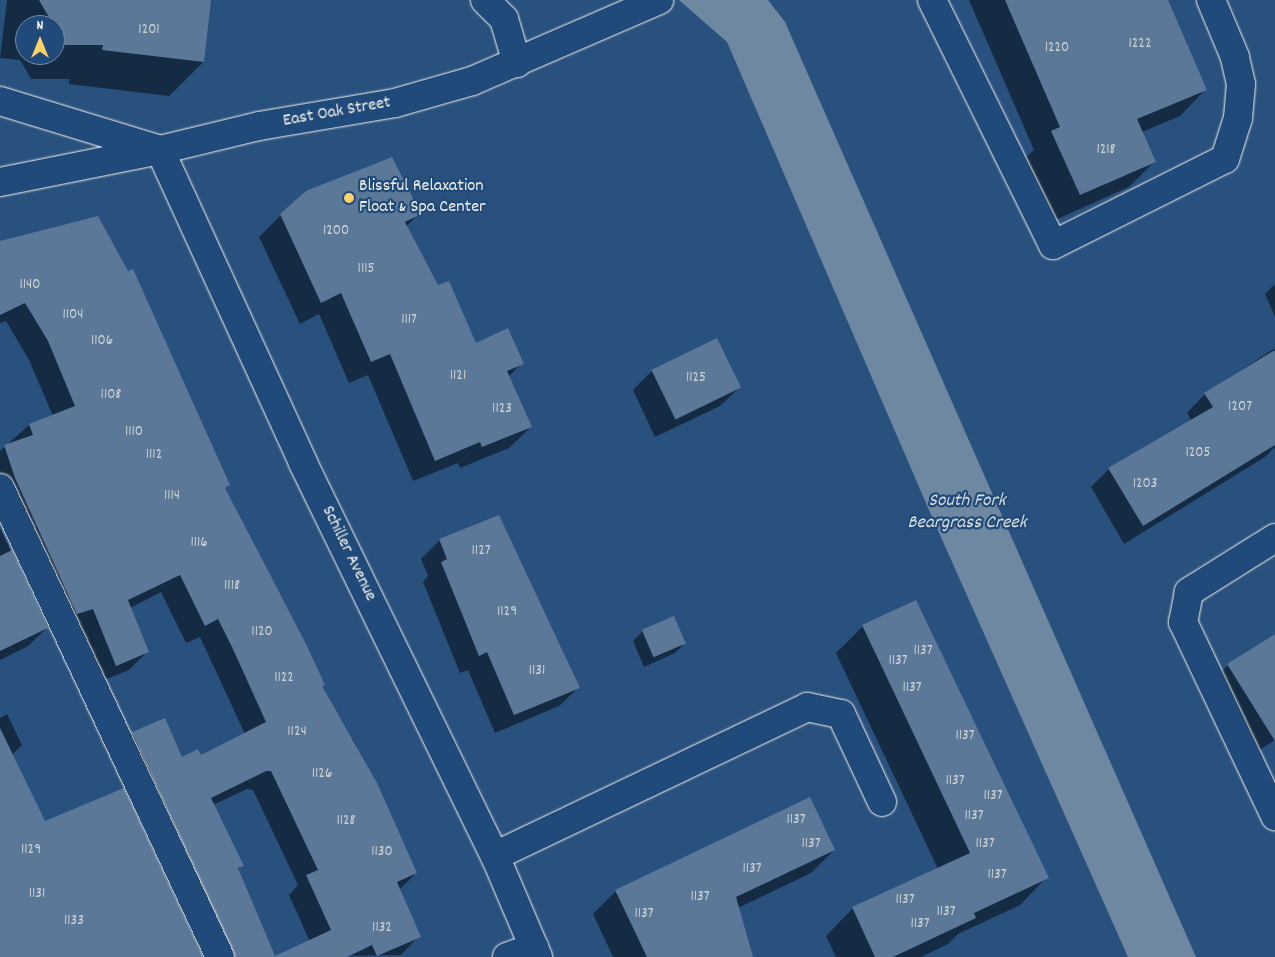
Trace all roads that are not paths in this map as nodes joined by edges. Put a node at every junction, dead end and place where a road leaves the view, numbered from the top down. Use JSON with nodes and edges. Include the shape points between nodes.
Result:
{"nodes":[{"id":1,"x":485,"y":0,"type":"edge"},
{"id":2,"x":659,"y":0,"type":"edge"},
{"id":3,"x":932,"y":0,"type":"edge"},
{"id":4,"x":1211,"y":0,"type":"edge"},
{"id":5,"x":517,"y":63,"type":"junction"},
{"id":6,"x":0,"y":101,"type":"edge"},
{"id":7,"x":160,"y":150,"type":"junction"},
{"id":8,"x":0,"y":182,"type":"edge"},
{"id":9,"x":0,"y":488,"type":"edge"},
{"id":10,"x":1275,"y":538,"type":"edge"},
{"id":11,"x":882,"y":802,"type":"dead end"},
{"id":12,"x":1275,"y":816,"type":"edge"},
{"id":13,"x":495,"y":856,"type":"junction"},
{"id":14,"x":536,"y":952,"type":"edge"},
{"id":15,"x":220,"y":957,"type":"edge"},
{"id":16,"x":507,"y":957,"type":"edge"}],
"edges":[{"from":1,"to":5,"type":"street","via":[[504,19]]},
{"from":2,"to":5,"type":"street","name":"East Oak Street"},
{"from":3,"to":4,"type":"street","via":[[1053,245],[1225,159],[1238,118],[1241,84],[1235,57]]},
{"from":5,"to":7,"type":"street","name":"East Oak Street","via":[[472,81],[395,103],[260,126]]},
{"from":6,"to":7,"type":"street"},
{"from":7,"to":8,"type":"street","name":"East Oak Street"},
{"from":7,"to":13,"type":"street","name":"Schiller Avenue","via":[[303,463]]},
{"from":9,"to":15,"type":"street"},
{"from":10,"to":12,"type":"street","via":[[1189,592],[1183,622]]},
{"from":11,"to":13,"type":"street","via":[[841,714],[807,707]]},
{"from":13,"to":14,"type":"street","name":"Schiller Avenue"},
{"from":14,"to":16,"type":"street"}]}
